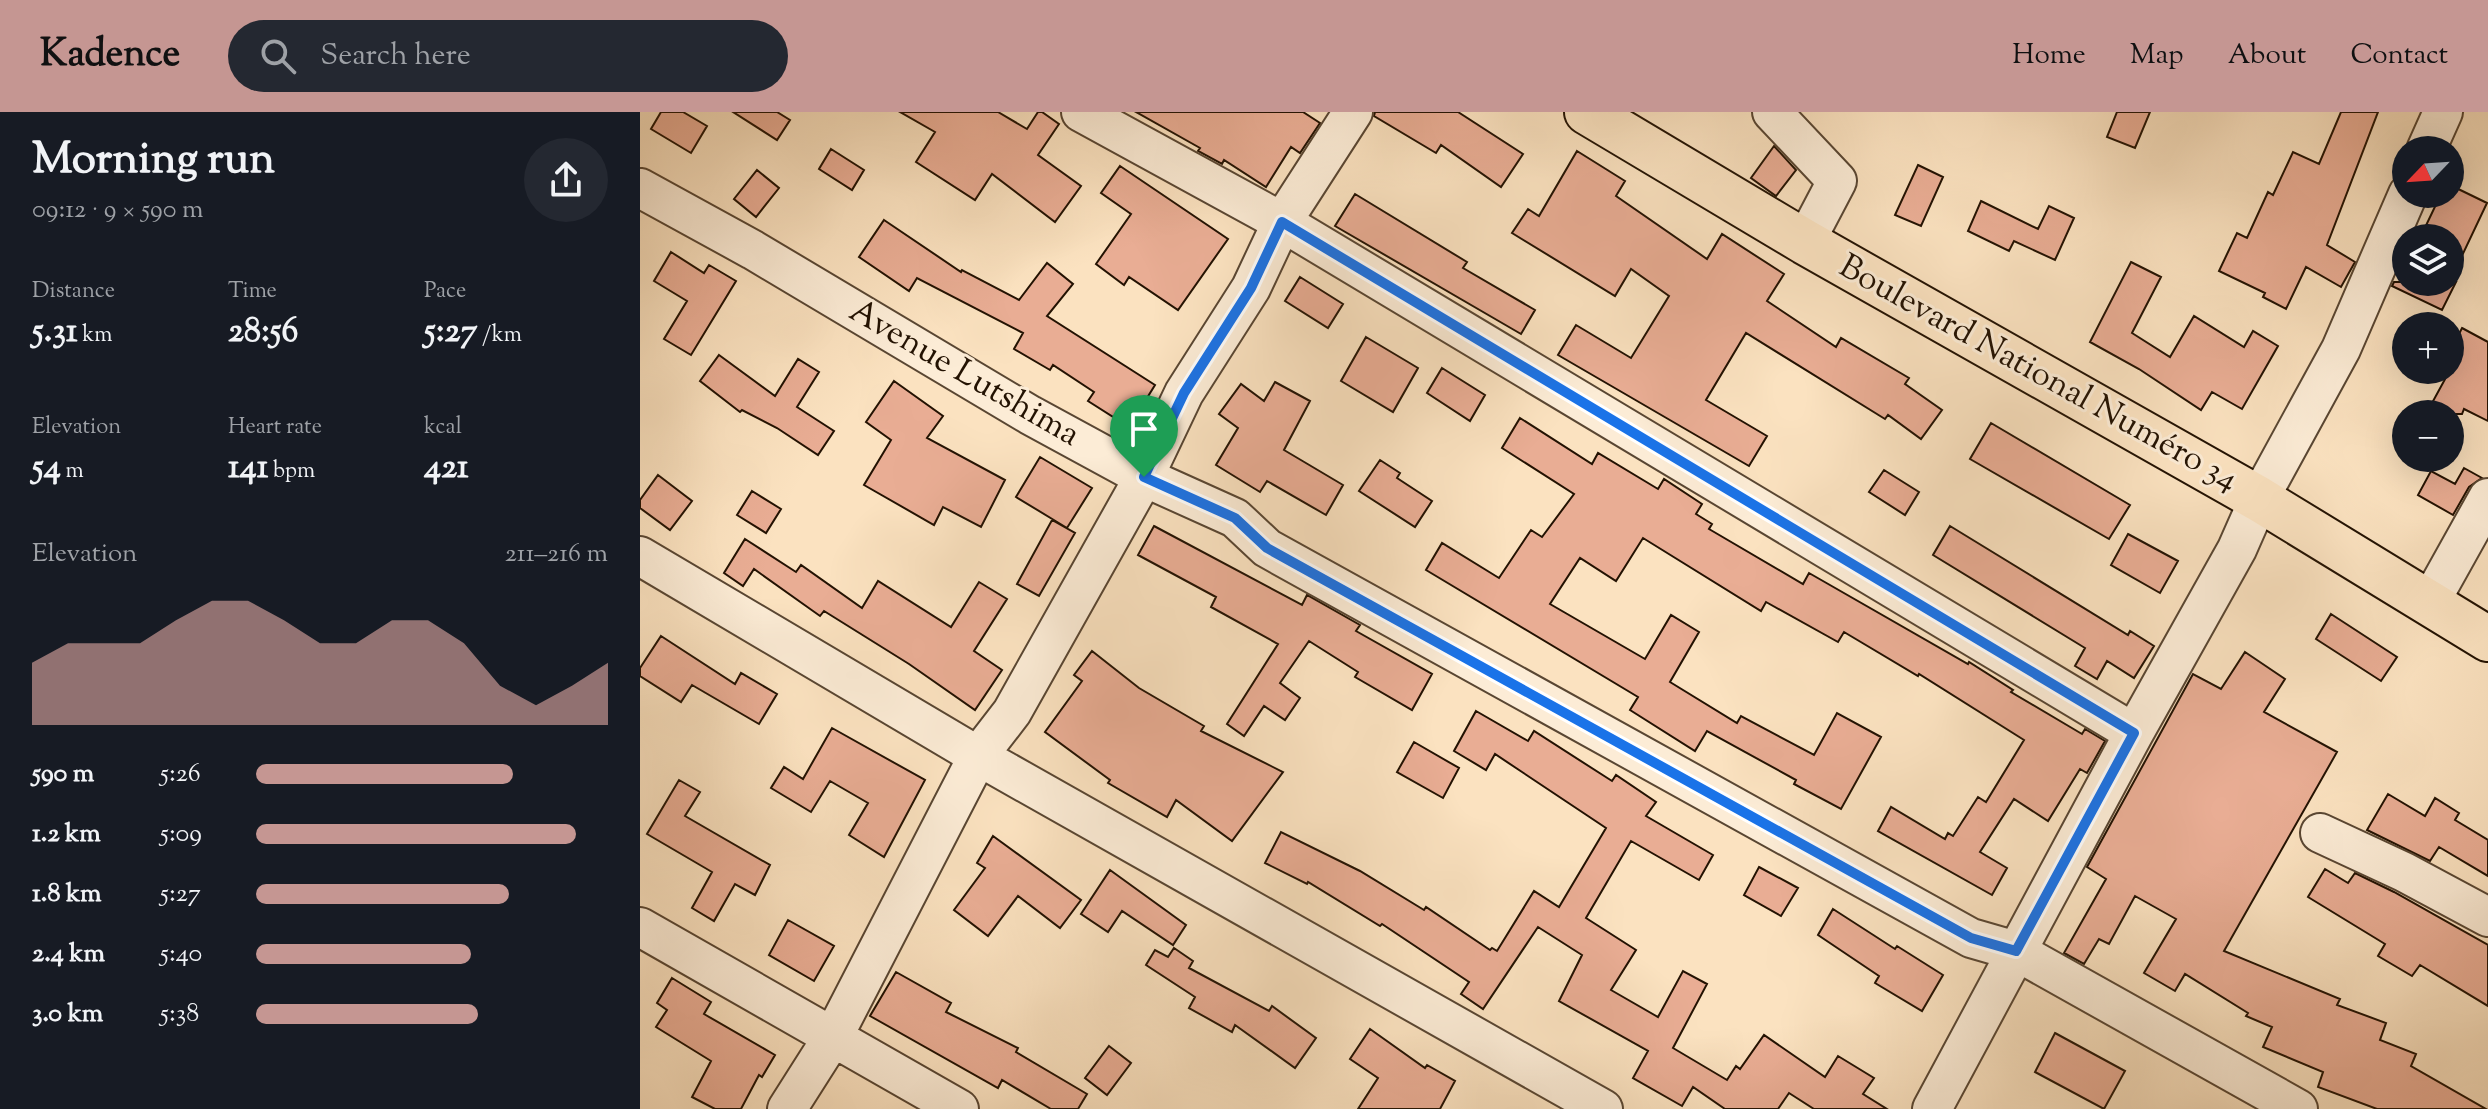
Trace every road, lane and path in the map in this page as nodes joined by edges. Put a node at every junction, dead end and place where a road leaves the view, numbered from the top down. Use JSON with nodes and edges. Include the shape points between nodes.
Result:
{"nodes":[{"id":1,"x":1081,"y":112,"type":"edge"},
{"id":2,"x":1353,"y":112,"type":"edge"},
{"id":3,"x":1587,"y":112,"type":"edge"},
{"id":4,"x":1772,"y":112,"type":"edge"},
{"id":5,"x":2443,"y":112,"type":"edge"},
{"id":6,"x":2432,"y":136,"type":"edge"},
{"id":7,"x":640,"y":188,"type":"edge"},
{"id":8,"x":2402,"y":208,"type":"edge"},
{"id":9,"x":1282,"y":222,"type":"junction"},
{"id":10,"x":1805,"y":242,"type":"junction"},
{"id":11,"x":1144,"y":477,"type":"junction"},
{"id":12,"x":2488,"y":498,"type":"edge"},
{"id":13,"x":2259,"y":499,"type":"junction"},
{"id":14,"x":640,"y":556,"type":"edge"},
{"id":15,"x":2430,"y":602,"type":"junction"},
{"id":16,"x":2488,"y":639,"type":"edge"},
{"id":17,"x":2134,"y":733,"type":"junction"},
{"id":18,"x":978,"y":756,"type":"junction"},
{"id":19,"x":2320,"y":833,"type":"dead end"},
{"id":20,"x":2488,"y":917,"type":"edge"},
{"id":21,"x":640,"y":927,"type":"edge"},
{"id":22,"x":2016,"y":951,"type":"junction"},
{"id":23,"x":834,"y":1035,"type":"junction"},
{"id":24,"x":787,"y":1109,"type":"edge"},
{"id":25,"x":959,"y":1109,"type":"edge"},
{"id":26,"x":1603,"y":1109,"type":"edge"},
{"id":27,"x":1932,"y":1109,"type":"edge"},
{"id":28,"x":2298,"y":1109,"type":"edge"}],
"edges":[{"from":1,"to":9,"type":"street"},
{"from":2,"to":9,"type":"street"},
{"from":3,"to":10,"type":"main road","name":"Boulevard National Numéro 34"},
{"from":4,"to":10,"type":"street","via":[[1837,181]]},
{"from":5,"to":6,"type":"street"},
{"from":7,"to":11,"type":"street","name":"Avenue Lutshima"},
{"from":8,"to":13,"type":"street","via":[[2341,349]]},
{"from":9,"to":11,"type":"street","via":[[1251,288],[1184,393]]},
{"from":9,"to":17,"type":"street"},
{"from":10,"to":13,"type":"main road","name":"Boulevard National Numéro 34"},
{"from":11,"to":18,"type":"street","via":[[1012,712]]},
{"from":11,"to":22,"type":"street","name":"Avenue Lutshima","via":[[1235,518],[1267,548],[1971,938]]},
{"from":12,"to":15,"type":"street"},
{"from":13,"to":15,"type":"main road","name":"Boulevard National Numéro 34"},
{"from":13,"to":17,"type":"street","via":[[2237,549]]},
{"from":14,"to":18,"type":"street"},
{"from":15,"to":16,"type":"main road","name":"Boulevard National Numéro 34"},
{"from":17,"to":22,"type":"street"},
{"from":18,"to":23,"type":"street"},
{"from":18,"to":26,"type":"street"},
{"from":19,"to":20,"type":"street"},
{"from":21,"to":23,"type":"street"},
{"from":22,"to":27,"type":"street"},
{"from":22,"to":28,"type":"street","name":"Avenue Lutshima"},
{"from":23,"to":24,"type":"street"},
{"from":23,"to":25,"type":"street"}]}
